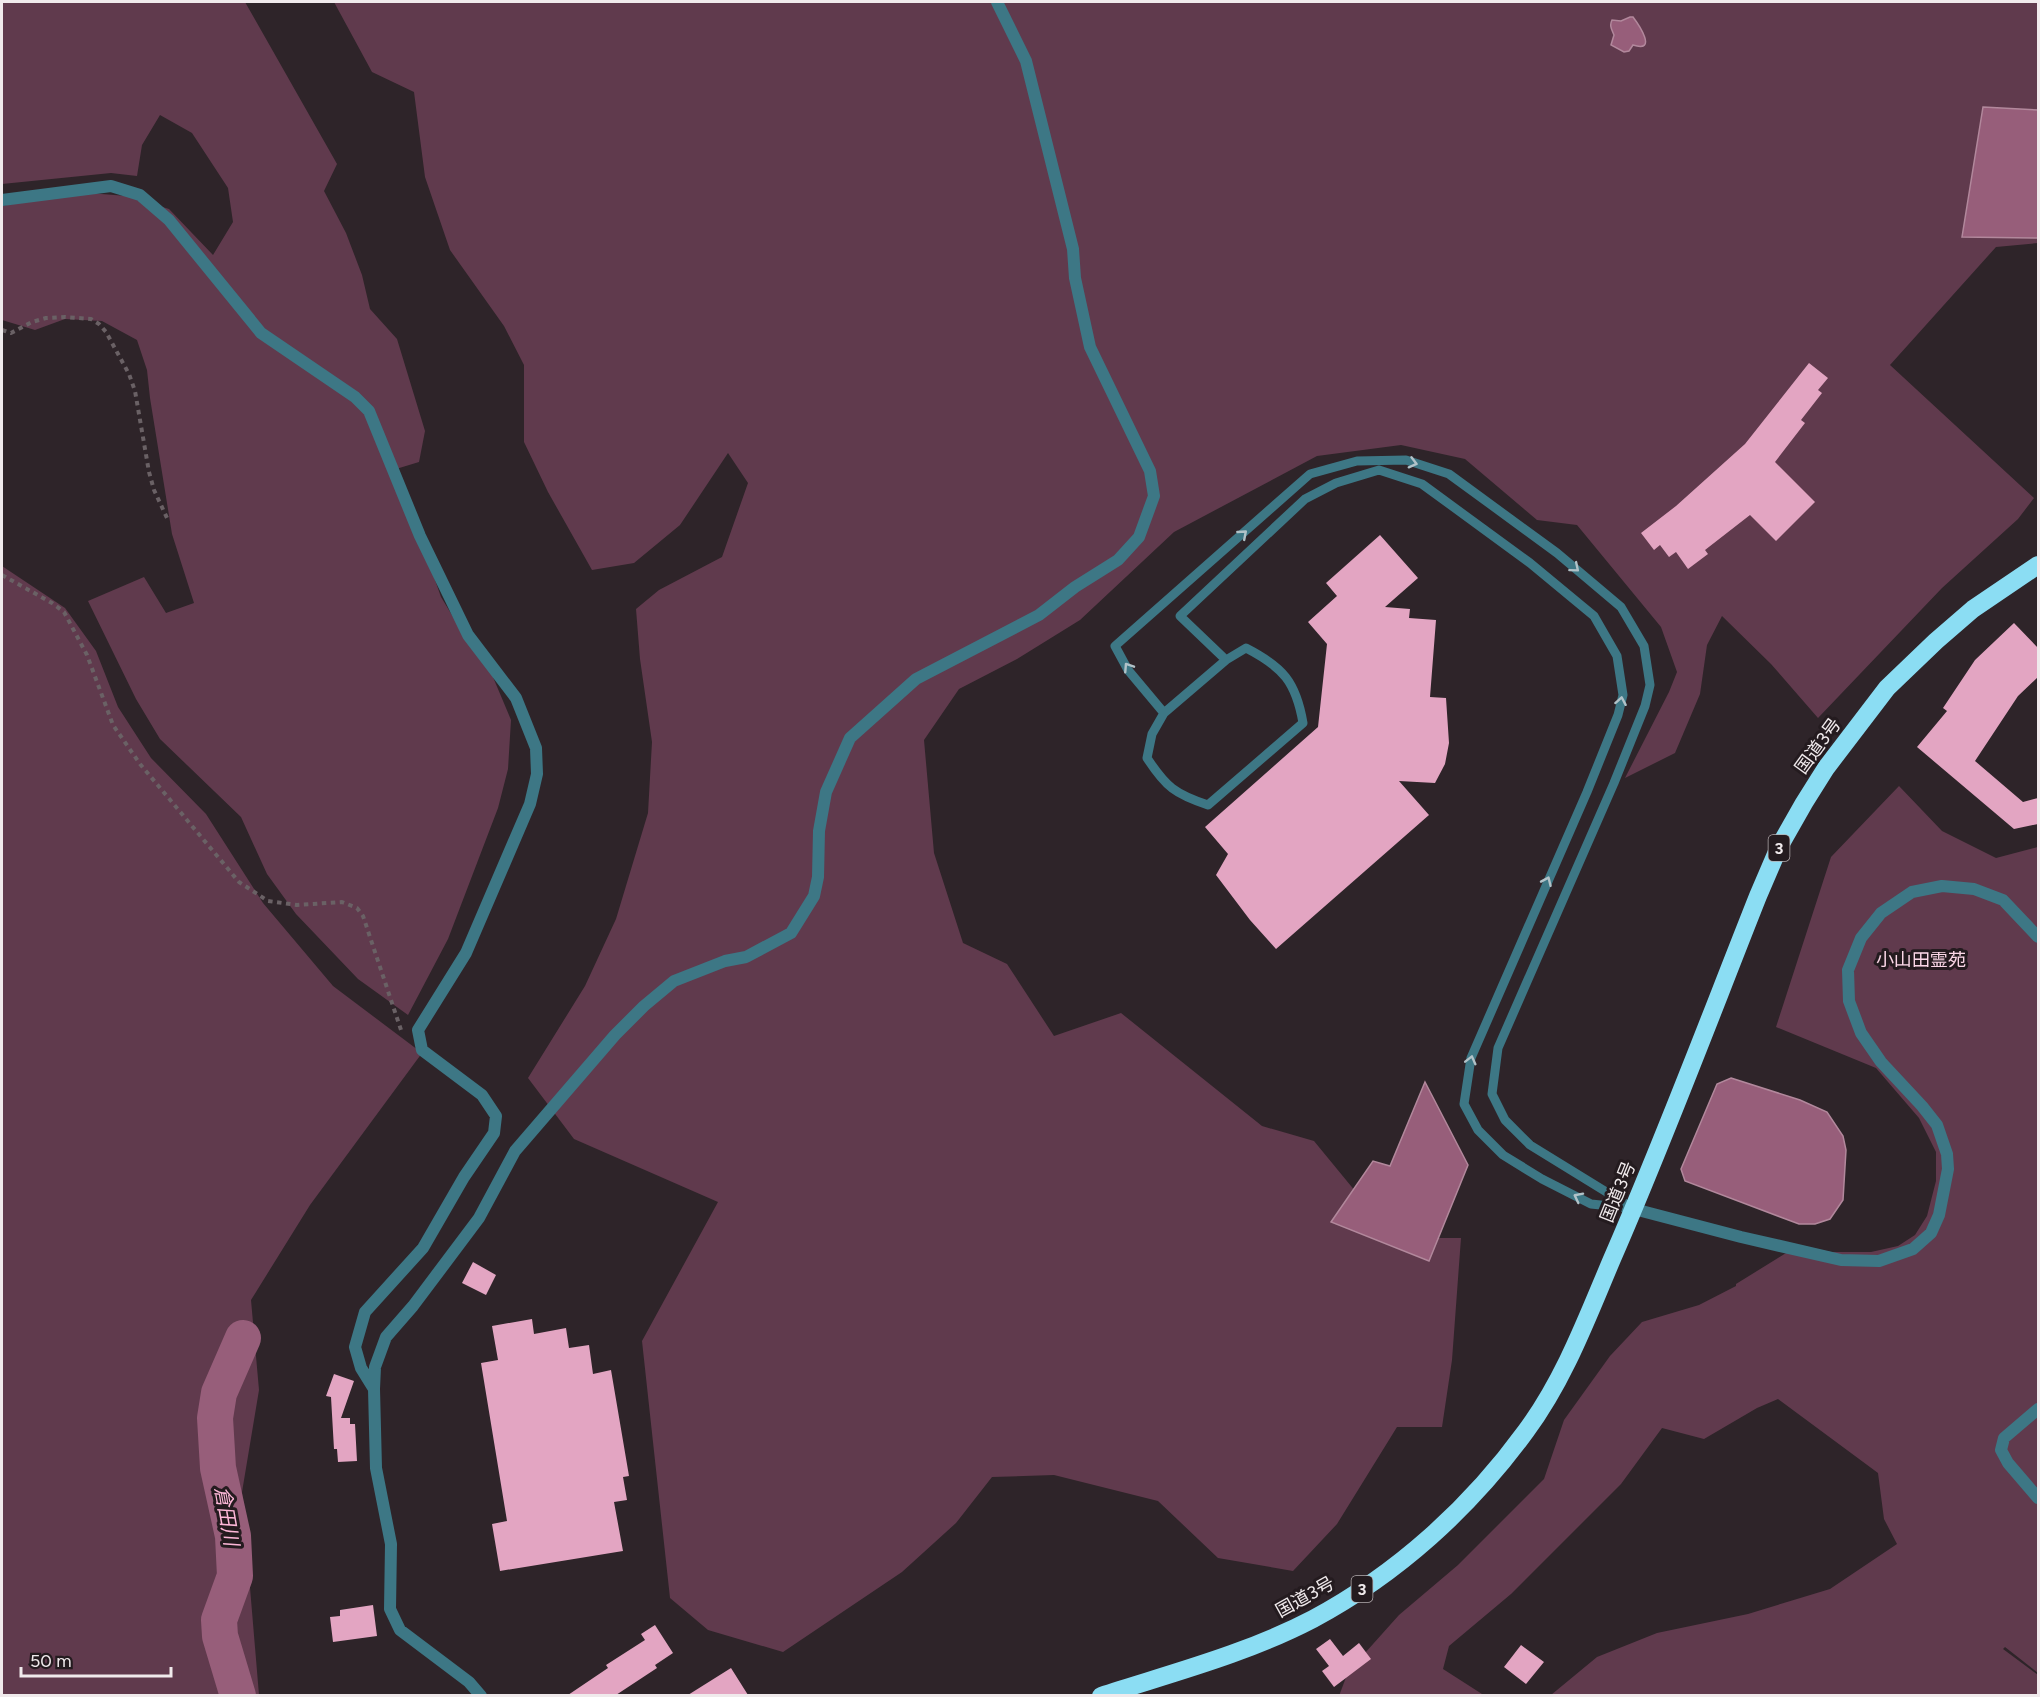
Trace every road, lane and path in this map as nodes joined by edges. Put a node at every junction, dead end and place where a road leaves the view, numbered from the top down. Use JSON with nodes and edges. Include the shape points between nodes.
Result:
{"nodes":[{"id":1,"x":997,"y":2,"type":"edge"},
{"id":2,"x":2,"y":200,"type":"edge"},
{"id":3,"x":2,"y":330,"type":"edge"},
{"id":4,"x":167,"y":518,"type":"dead end"},
{"id":5,"x":2038,"y":565,"type":"edge"},
{"id":6,"x":2,"y":575,"type":"edge"},
{"id":7,"x":1226,"y":660,"type":"junction"},
{"id":8,"x":1164,"y":713,"type":"junction"},
{"id":9,"x":2038,"y":937,"type":"edge"},
{"id":10,"x":420,"y":1040,"type":"junction"},
{"id":11,"x":1634,"y":1209,"type":"junction"},
{"id":12,"x":374,"y":1389,"type":"junction"},
{"id":13,"x":2038,"y":1409,"type":"edge"},
{"id":14,"x":2038,"y":1498,"type":"edge"},
{"id":15,"x":481,"y":1695,"type":"edge"},
{"id":16,"x":1101,"y":1695,"type":"edge"}],
"edges":[{"from":1,"to":12,"type":"street","via":[[1026,62],[1073,249],[1074,278],[1090,348],[1150,471],[1154,496],[1139,537],[1118,560],[1039,615],[916,679],[850,738],[826,792],[814,896],[790,933],[746,957],[674,981],[615,1035],[515,1151],[479,1218],[386,1337],[375,1367]]},
{"from":2,"to":10,"type":"street","via":[[111,186],[140,195],[169,220],[261,333],[355,397],[369,411],[420,536],[468,635],[516,698],[536,748],[537,774],[530,804],[466,954],[418,1030]]},
{"from":3,"to":4,"type":"path","via":[[11,333],[46,318],[91,319],[99,324],[135,391],[149,472]]},
{"from":5,"to":11,"type":"highway","name":"国道3号","number":"3","via":[[1973,609],[1936,641],[1887,688],[1826,768],[1779,847]]},
{"from":6,"to":10,"type":"path","via":[[64,612],[87,655],[113,725],[140,764],[239,882],[268,901],[297,905],[342,902],[357,908],[405,1042]]},
{"from":7,"to":8,"type":"lane"},
{"from":7,"to":8,"type":"lane","via":[[1246,648],[1270,661],[1289,680],[1300,704],[1303,723],[1208,805],[1183,796],[1162,780],[1148,758],[1152,734]]},
{"from":11,"to":7,"type":"lane","one_way":true,"via":[[1591,1204],[1503,1155],[1478,1130],[1464,1104],[1471,1058],[1618,715],[1623,694],[1617,656],[1594,616],[1530,563],[1422,484],[1379,470],[1336,483],[1305,499],[1180,616]]},
{"from":8,"to":11,"type":"lane","one_way":true,"via":[[1128,670],[1115,646],[1310,474],[1357,461],[1406,460],[1449,474],[1557,553],[1621,606],[1644,646],[1650,685],[1645,706],[1498,1048],[1492,1094],[1505,1120],[1530,1145]]},
{"from":9,"to":11,"type":"street","via":[[2003,900],[1974,889],[1942,886],[1912,892],[1881,913],[1861,938],[1848,970],[1849,1001],[1861,1033],[1881,1062],[1937,1125],[1947,1154],[1939,1215],[1931,1233],[1912,1249],[1879,1261],[1841,1260]]},
{"from":10,"to":12,"type":"street","via":[[422,1050],[482,1095],[496,1116],[494,1133],[423,1248],[365,1312],[355,1347],[361,1368]]},
{"from":11,"to":16,"type":"highway","name":"国道3号","number":"3","via":[[1556,1385],[1528,1429],[1458,1511],[1400,1563],[1314,1618],[1262,1644]]},
{"from":12,"to":15,"type":"street","via":[[376,1468],[391,1544],[390,1609],[400,1630]]},
{"from":13,"to":14,"type":"street","via":[[2004,1438],[2001,1450]]}]}
